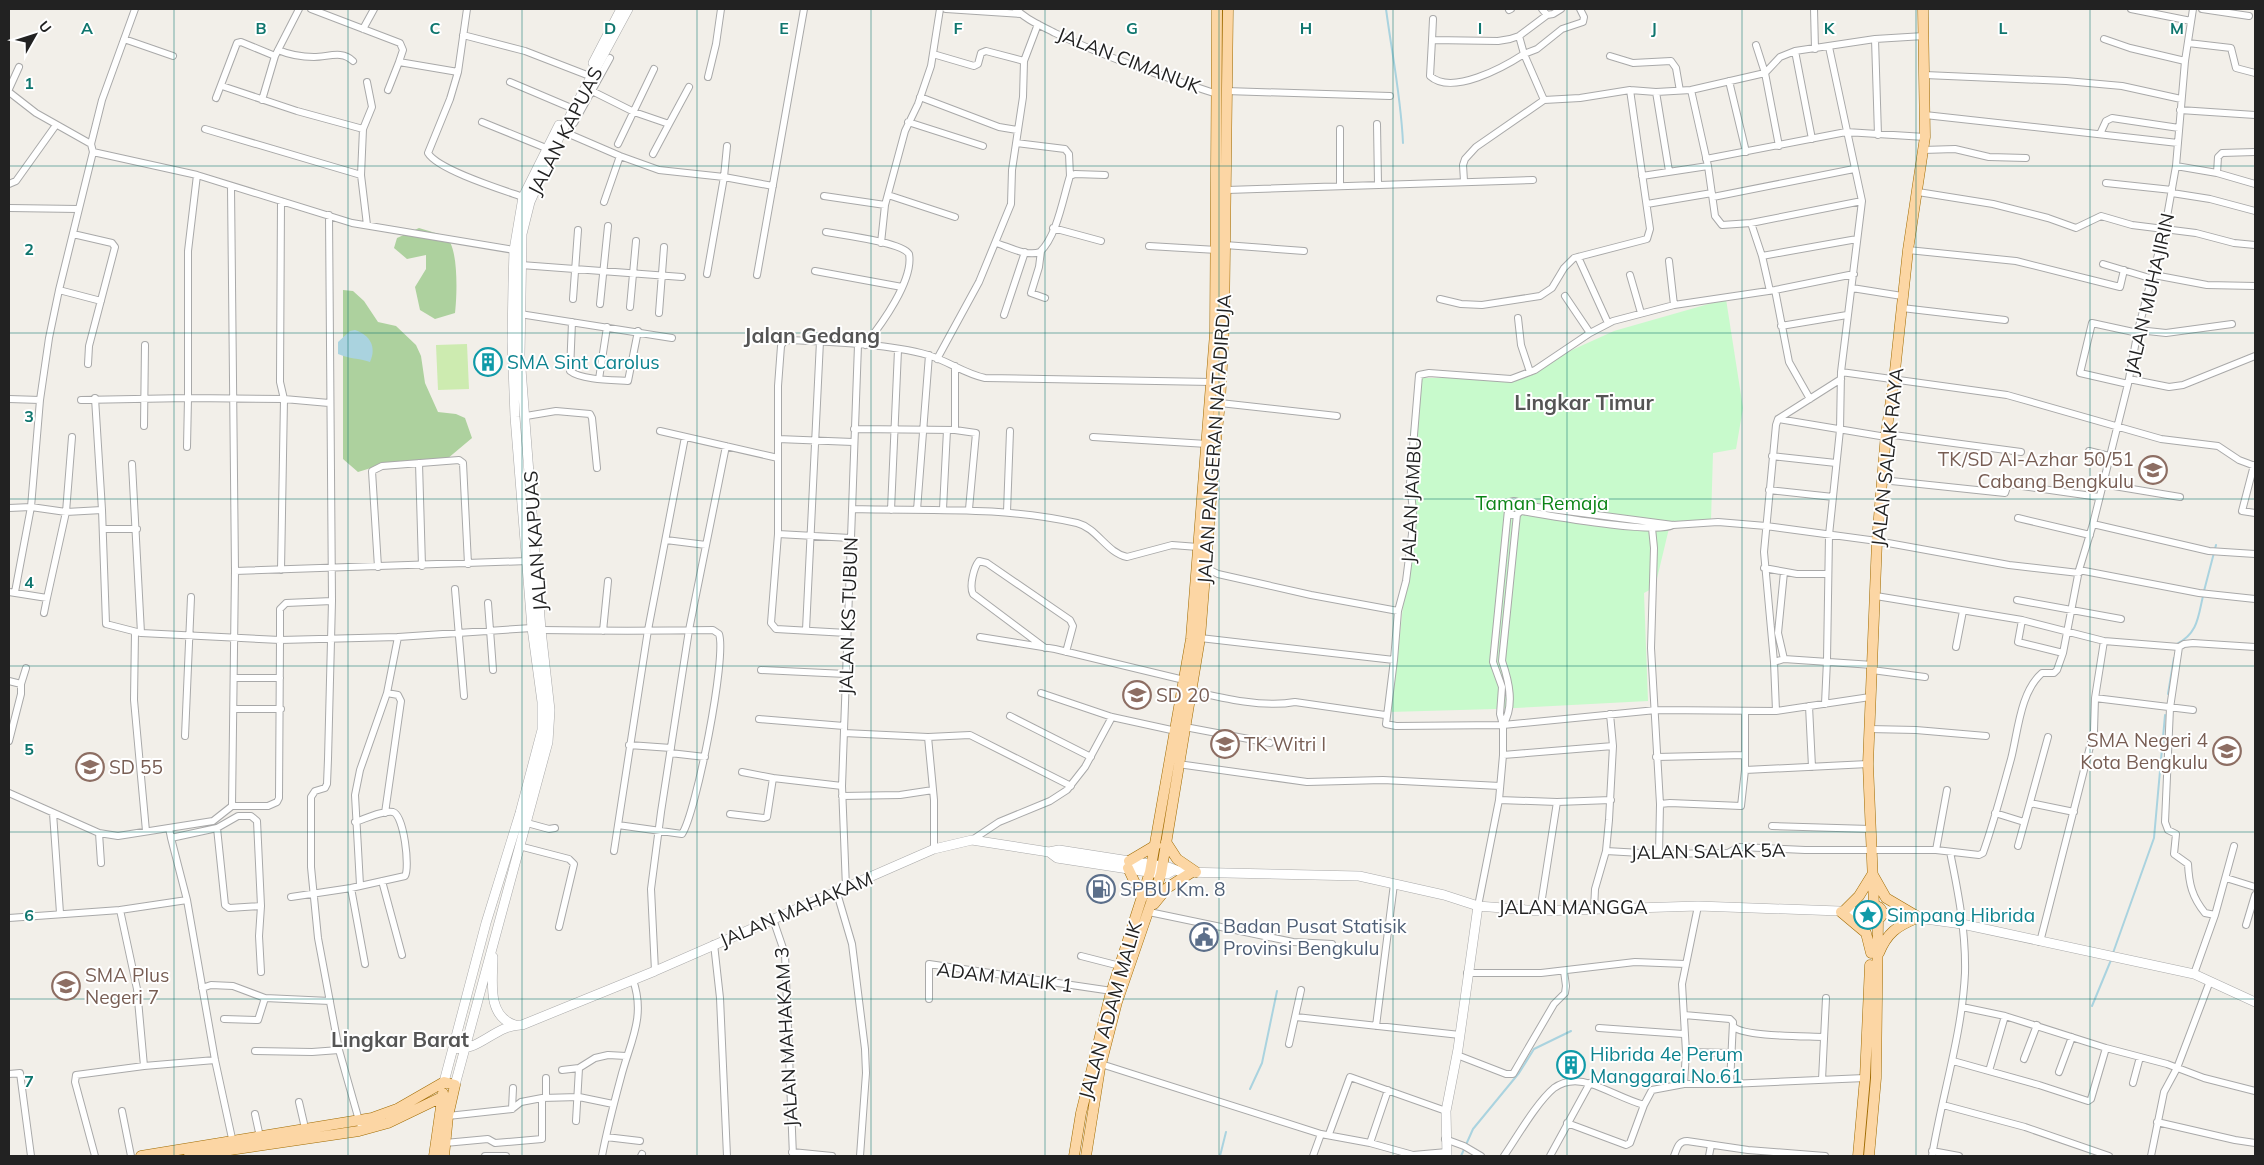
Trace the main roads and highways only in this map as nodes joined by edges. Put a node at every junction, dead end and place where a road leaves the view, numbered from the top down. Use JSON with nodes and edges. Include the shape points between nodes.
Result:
{"nodes":[{"id":1,"x":1217,"y":9,"type":"edge"},
{"id":2,"x":1228,"y":9,"type":"edge"},
{"id":3,"x":1924,"y":9,"type":"edge"},
{"id":4,"x":1222,"y":92,"type":"junction"},
{"id":5,"x":1221,"y":248,"type":"junction"},
{"id":6,"x":1216,"y":382,"type":"junction"},
{"id":7,"x":1199,"y":595,"type":"junction"},
{"id":8,"x":1181,"y":729,"type":"junction"},
{"id":9,"x":1161,"y":844,"type":"junction"},
{"id":10,"x":1150,"y":868,"type":"joint"},
{"id":11,"x":1162,"y":870,"type":"joint"},
{"id":12,"x":1872,"y":874,"type":"junction"},
{"id":13,"x":1142,"y":898,"type":"junction"},
{"id":14,"x":1150,"y":910,"type":"junction"},
{"id":15,"x":1874,"y":956,"type":"junction"},
{"id":16,"x":444,"y":1082,"type":"junction"},
{"id":17,"x":447,"y":1098,"type":"junction"},
{"id":18,"x":141,"y":1156,"type":"edge"},
{"id":19,"x":189,"y":1156,"type":"edge"},
{"id":20,"x":434,"y":1156,"type":"edge"},
{"id":21,"x":444,"y":1156,"type":"edge"},
{"id":22,"x":1074,"y":1156,"type":"edge"},
{"id":23,"x":1086,"y":1156,"type":"edge"},
{"id":24,"x":1858,"y":1156,"type":"edge"},
{"id":25,"x":1869,"y":1156,"type":"edge"}],
"edges":[{"from":1,"to":4,"type":"main road","name":"JALAN PANGERAN NATADIRDJA"},
{"from":2,"to":4,"type":"main road","name":"JALAN PANGERAN NATADIRDJA"},
{"from":3,"to":12,"type":"main road","name":"JALAN SALAK RAYA","via":[[1925,138],[1902,296],[1877,541],[1868,764]]},
{"from":4,"to":5,"type":"main road","name":"JALAN PANGERAN NATADIRDJA"},
{"from":4,"to":5,"type":"main road","name":"JALAN PANGERAN NATADIRDJA","via":[[1227,190]]},
{"from":5,"to":6,"type":"main road","name":"JALAN PANGERAN NATADIRDJA"},
{"from":6,"to":7,"type":"main road","name":"JALAN PANGERAN NATADIRDJA","via":[[1198,547]]},
{"from":6,"to":7,"type":"main road","name":"JALAN PANGERAN NATADIRDJA","via":[[1220,403],[1206,568]]},
{"from":7,"to":8,"type":"main road","name":"JALAN PANGERAN NATADIRDJA","via":[[1184,680]]},
{"from":7,"to":8,"type":"main road","name":"JALAN PANGERAN NATADIRDJA","via":[[1200,638],[1192,691]]},
{"from":8,"to":9,"type":"main road","name":"JALAN PANGERAN NATADIRDJA"},
{"from":8,"to":9,"type":"main road","name":"JALAN PANGERAN NATADIRDJA","via":[[1178,764]]},
{"from":9,"to":10,"type":"main road","name":"JALAN PANGERAN NATADIRDJA"},
{"from":9,"to":11,"type":"main road","name":"JALAN PANGERAN NATADIRDJA"},
{"from":9,"to":13,"type":"main road","via":[[1129,864]]},
{"from":9,"to":14,"type":"main road","via":[[1194,872],[1167,888]]},
{"from":10,"to":13,"type":"main road","name":"JALAN ADAM MALIK"},
{"from":11,"to":14,"type":"main road","name":"JALAN ADAM MALIK"},
{"from":12,"to":15,"type":"main road","name":"JALAN SALAK RAYA"},
{"from":12,"to":15,"type":"main road","via":[[1859,896],[1842,912],[1866,932]]},
{"from":12,"to":15,"type":"main road","via":[[1886,898],[1919,918],[1890,932]]},
{"from":13,"to":22,"type":"main road","name":"JALAN ADAM MALIK","via":[[1112,991],[1081,1113]]},
{"from":14,"to":23,"type":"main road","name":"JALAN ADAM MALIK","via":[[1117,1002]]},
{"from":15,"to":24,"type":"main road"},
{"from":15,"to":25,"type":"main road","via":[[1876,1078]]},
{"from":16,"to":17,"type":"main road"},
{"from":16,"to":17,"type":"main road","via":[[455,1085]]},
{"from":16,"to":18,"type":"main road","via":[[372,1118]]},
{"from":17,"to":19,"type":"main road","via":[[361,1131]]},
{"from":17,"to":20,"type":"main road"},
{"from":17,"to":21,"type":"main road"}]}
